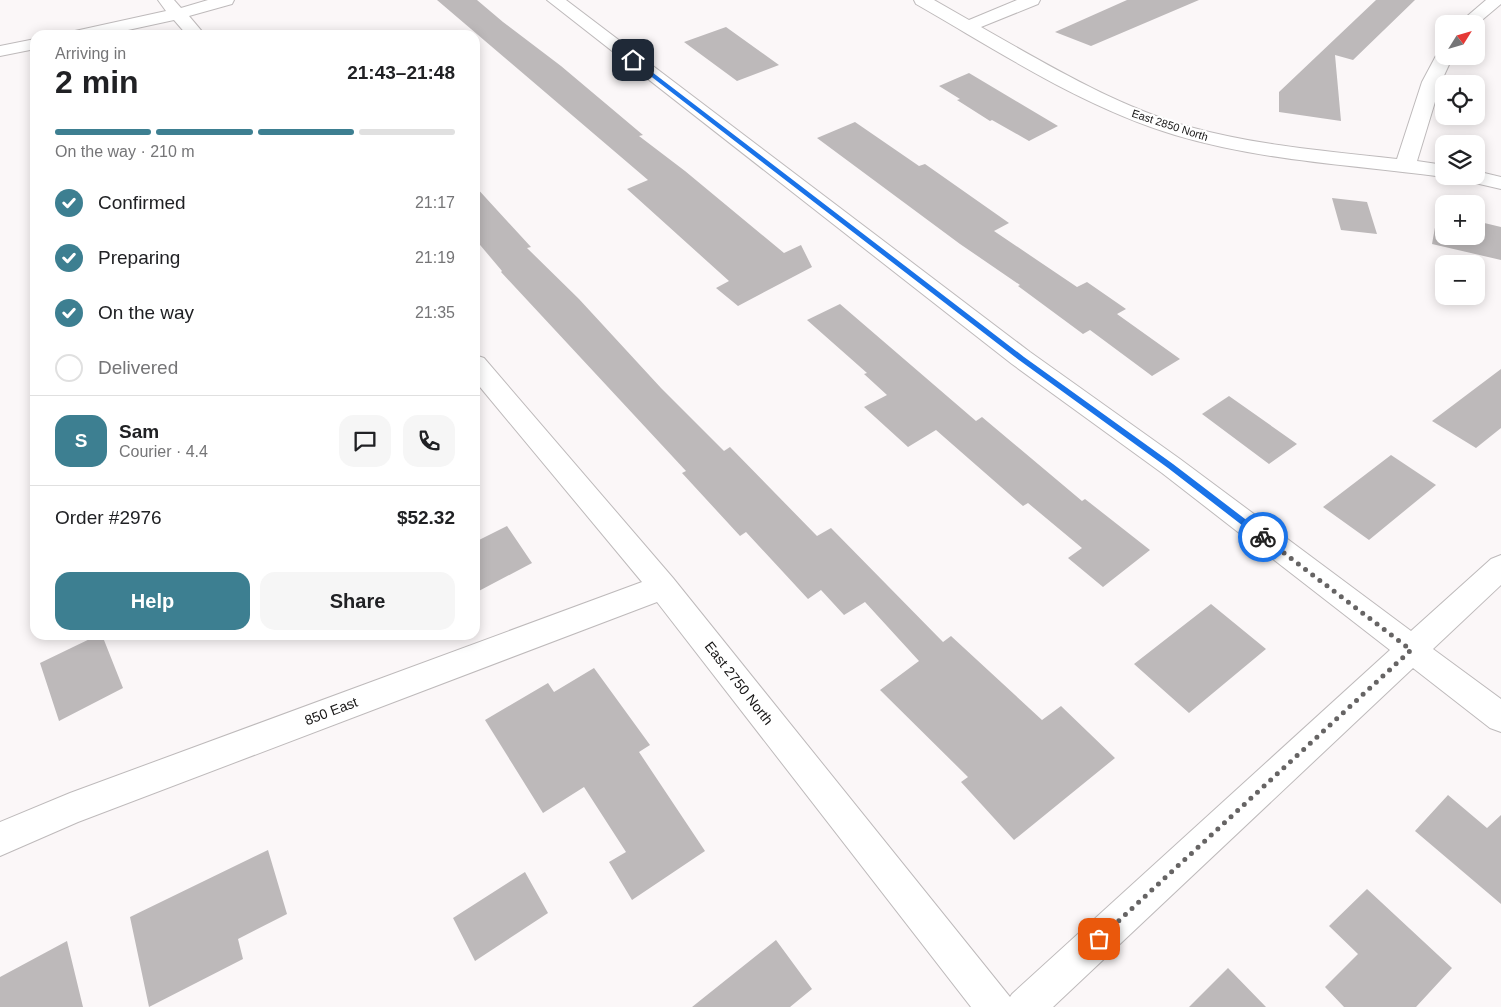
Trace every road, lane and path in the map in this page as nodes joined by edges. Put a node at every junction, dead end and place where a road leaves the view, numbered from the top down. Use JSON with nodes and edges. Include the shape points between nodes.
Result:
{"nodes":[{"id":1,"x":165,"y":0,"type":"edge"},
{"id":2,"x":226,"y":0,"type":"edge"},
{"id":3,"x":555,"y":0,"type":"edge"},
{"id":4,"x":922,"y":0,"type":"edge"},
{"id":5,"x":1032,"y":0,"type":"edge"},
{"id":6,"x":1496,"y":0,"type":"edge"},
{"id":7,"x":178,"y":14,"type":"junction"},
{"id":8,"x":1478,"y":15,"type":"edge"},
{"id":9,"x":968,"y":26,"type":"junction"},
{"id":10,"x":104,"y":30,"type":"edge"},
{"id":11,"x":192,"y":30,"type":"edge"},
{"id":12,"x":30,"y":45,"type":"edge"},
{"id":13,"x":0,"y":51,"type":"edge"},
{"id":14,"x":1438,"y":65,"type":"edge"},
{"id":15,"x":1405,"y":166,"type":"junction"},
{"id":16,"x":1435,"y":170,"type":"edge"},
{"id":17,"x":1485,"y":180,"type":"edge"},
{"id":18,"x":1501,"y":183,"type":"edge"},
{"id":19,"x":480,"y":370,"type":"edge"},
{"id":20,"x":1501,"y":567,"type":"edge"},
{"id":21,"x":663,"y":587,"type":"junction"},
{"id":22,"x":1411,"y":650,"type":"junction"},
{"id":23,"x":1501,"y":718,"type":"edge"},
{"id":24,"x":0,"y":839,"type":"edge"},
{"id":25,"x":995,"y":1007,"type":"edge"},
{"id":26,"x":1025,"y":1007,"type":"edge"}],
"edges":[{"from":1,"to":7,"type":"street"},
{"from":2,"to":7,"type":"street"},
{"from":3,"to":22,"type":"street","via":[[1021,358],[1171,466]]},
{"from":4,"to":9,"type":"street","name":"East 2850 North"},
{"from":5,"to":9,"type":"street"},
{"from":6,"to":8,"type":"street"},
{"from":7,"to":10,"type":"street"},
{"from":7,"to":11,"type":"street"},
{"from":9,"to":15,"type":"street","name":"East 2850 North","via":[[1091,95],[1175,128],[1263,148]]},
{"from":12,"to":13,"type":"street"},
{"from":14,"to":15,"type":"street"},
{"from":15,"to":16,"type":"street","name":"East 2850 North"},
{"from":17,"to":18,"type":"street"},
{"from":19,"to":21,"type":"street","name":"East 2750 North"},
{"from":20,"to":22,"type":"street"},
{"from":21,"to":24,"type":"street","name":"850 East"},
{"from":21,"to":25,"type":"street","name":"East 2750 North"},
{"from":22,"to":23,"type":"street"},
{"from":22,"to":26,"type":"street"}]}
